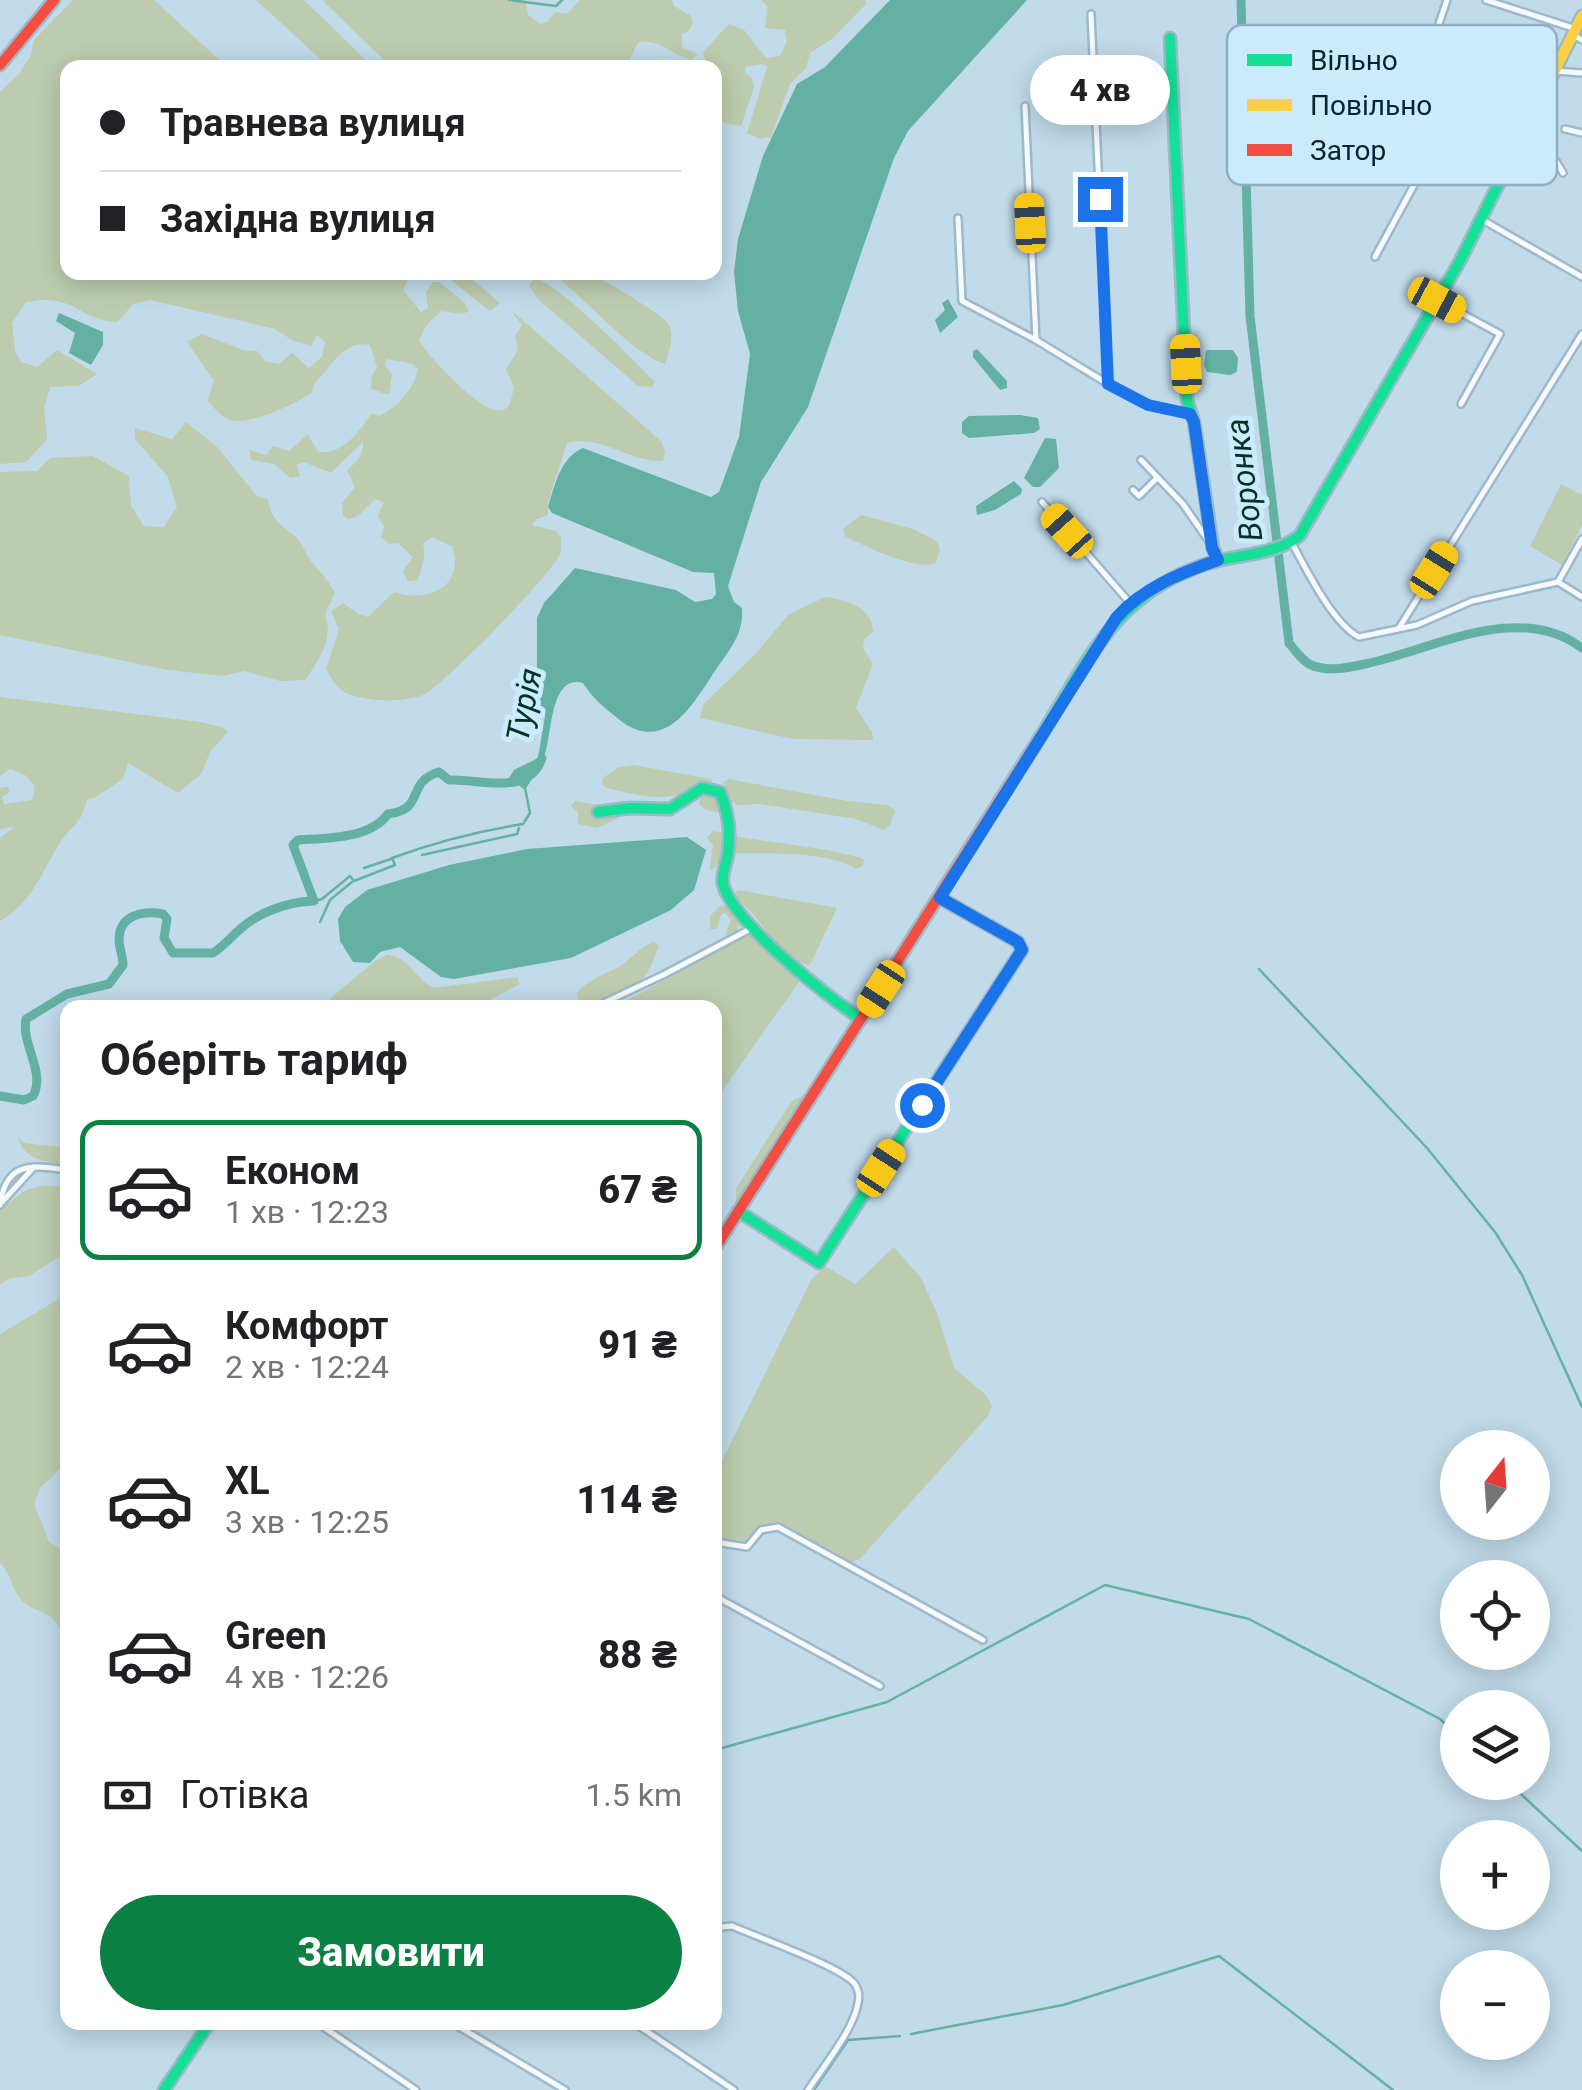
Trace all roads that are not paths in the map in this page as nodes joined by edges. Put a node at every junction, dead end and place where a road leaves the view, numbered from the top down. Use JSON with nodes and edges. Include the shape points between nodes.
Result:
{"nodes":[{"id":1,"x":54,"y":0,"type":"edge"},
{"id":2,"x":1446,"y":0,"type":"edge"},
{"id":3,"x":1486,"y":0,"type":"edge"},
{"id":4,"x":1091,"y":14,"type":"dead end"},
{"id":5,"x":1582,"y":16,"type":"edge"},
{"id":6,"x":1438,"y":25,"type":"edge"},
{"id":7,"x":1551,"y":25,"type":"edge"},
{"id":8,"x":1577,"y":35,"type":"edge"},
{"id":9,"x":1170,"y":38,"type":"dead end"},
{"id":10,"x":0,"y":65,"type":"edge"},
{"id":11,"x":1557,"y":68,"type":"edge"},
{"id":12,"x":1557,"y":71,"type":"edge"},
{"id":13,"x":1582,"y":73,"type":"edge"},
{"id":14,"x":1025,"y":106,"type":"dead end"},
{"id":15,"x":1565,"y":129,"type":"dead end"},
{"id":16,"x":1582,"y":132,"type":"edge"},
{"id":17,"x":1557,"y":163,"type":"edge"},
{"id":18,"x":1562,"y":173,"type":"dead end"},
{"id":19,"x":1416,"y":185,"type":"edge"},
{"id":20,"x":1498,"y":185,"type":"edge"},
{"id":21,"x":958,"y":218,"type":"dead end"},
{"id":22,"x":1481,"y":219,"type":"junction"},
{"id":23,"x":1375,"y":257,"type":"dead end"},
{"id":24,"x":1582,"y":278,"type":"edge"},
{"id":25,"x":1437,"y":300,"type":"junction"},
{"id":26,"x":1582,"y":334,"type":"edge"},
{"id":27,"x":1036,"y":340,"type":"junction"},
{"id":28,"x":1574,"y":348,"type":"junction"},
{"id":29,"x":1582,"y":352,"type":"edge"},
{"id":30,"x":1108,"y":384,"type":"junction"},
{"id":31,"x":1461,"y":404,"type":"dead end"},
{"id":32,"x":1190,"y":414,"type":"junction"},
{"id":33,"x":1141,"y":460,"type":"dead end"},
{"id":34,"x":1157,"y":478,"type":"junction"},
{"id":35,"x":1133,"y":490,"type":"dead end"},
{"id":36,"x":1042,"y":502,"type":"dead end"},
{"id":37,"x":1581,"y":543,"type":"edge"},
{"id":38,"x":1282,"y":546,"type":"junction"},
{"id":39,"x":1215,"y":554,"type":"junction"},
{"id":40,"x":1558,"y":582,"type":"junction"},
{"id":41,"x":1582,"y":597,"type":"edge"},
{"id":42,"x":1130,"y":603,"type":"junction"},
{"id":43,"x":1399,"y":628,"type":"junction"},
{"id":44,"x":598,"y":812,"type":"dead end"},
{"id":45,"x":940,"y":898,"type":"junction"},
{"id":46,"x":754,"y":927,"type":"junction"},
{"id":47,"x":611,"y":1000,"type":"edge"},
{"id":48,"x":861,"y":1019,"type":"junction"},
{"id":49,"x":34,"y":1166,"type":"junction"},
{"id":50,"x":60,"y":1169,"type":"edge"},
{"id":51,"x":738,"y":1212,"type":"junction"},
{"id":52,"x":722,"y":1237,"type":"edge"},
{"id":53,"x":722,"y":1543,"type":"edge"},
{"id":54,"x":722,"y":1600,"type":"edge"},
{"id":55,"x":984,"y":1640,"type":"dead end"},
{"id":56,"x":880,"y":1686,"type":"dead end"},
{"id":57,"x":722,"y":1926,"type":"edge"},
{"id":58,"x":205,"y":2030,"type":"edge"},
{"id":59,"x":328,"y":2030,"type":"edge"},
{"id":60,"x":465,"y":2030,"type":"edge"},
{"id":61,"x":645,"y":2030,"type":"edge"},
{"id":62,"x":164,"y":2090,"type":"edge"},
{"id":63,"x":416,"y":2090,"type":"edge"},
{"id":64,"x":564,"y":2090,"type":"edge"},
{"id":65,"x":734,"y":2090,"type":"edge"},
{"id":66,"x":808,"y":2090,"type":"edge"}],
"edges":[{"from":1,"to":10,"type":"street"},
{"from":2,"to":6,"type":"street"},
{"from":3,"to":7,"type":"street"},
{"from":4,"to":30,"type":"street"},
{"from":5,"to":8,"type":"street"},
{"from":8,"to":11,"type":"street"},
{"from":9,"to":32,"type":"street"},
{"from":12,"to":13,"type":"street"},
{"from":14,"to":27,"type":"street"},
{"from":15,"to":16,"type":"street"},
{"from":17,"to":18,"type":"street"},
{"from":19,"to":23,"type":"street"},
{"from":20,"to":22,"type":"street"},
{"from":21,"to":27,"type":"street","via":[[962,301]]},
{"from":22,"to":24,"type":"street"},
{"from":22,"to":25,"type":"street"},
{"from":25,"to":31,"type":"street","via":[[1500,334]]},
{"from":25,"to":38,"type":"street","via":[[1316,508]]},
{"from":26,"to":28,"type":"street"},
{"from":27,"to":30,"type":"street"},
{"from":28,"to":29,"type":"street"},
{"from":28,"to":43,"type":"street"},
{"from":30,"to":32,"type":"street","via":[[1148,405]]},
{"from":32,"to":39,"type":"street"},
{"from":33,"to":34,"type":"street"},
{"from":34,"to":35,"type":"street","via":[[1139,496]]},
{"from":34,"to":39,"type":"street"},
{"from":36,"to":42,"type":"street"},
{"from":37,"to":40,"type":"street"},
{"from":38,"to":39,"type":"street"},
{"from":38,"to":43,"type":"street","via":[[1353,634]]},
{"from":39,"to":42,"type":"street"},
{"from":40,"to":41,"type":"street"},
{"from":40,"to":43,"type":"street","via":[[1472,601]]},
{"from":42,"to":45,"type":"street"},
{"from":44,"to":46,"type":"street","via":[[670,809],[702,788],[720,792],[729,817],[723,884]]},
{"from":45,"to":48,"type":"street"},
{"from":45,"to":51,"type":"street","via":[[1022,950],[820,1263]]},
{"from":46,"to":47,"type":"street"},
{"from":46,"to":48,"type":"street","via":[[810,983]]},
{"from":48,"to":51,"type":"street"},
{"from":49,"to":49,"type":"street","via":[[8,1179],[0,1204]]},
{"from":49,"to":50,"type":"street"},
{"from":51,"to":52,"type":"street"},
{"from":53,"to":55,"type":"street","via":[[747,1546],[762,1530],[778,1527]]},
{"from":54,"to":56,"type":"street"},
{"from":57,"to":66,"type":"street","via":[[852,1980],[857,1988],[854,2015]]},
{"from":58,"to":62,"type":"street"},
{"from":59,"to":63,"type":"street"},
{"from":60,"to":64,"type":"street"},
{"from":61,"to":65,"type":"street"}]}
